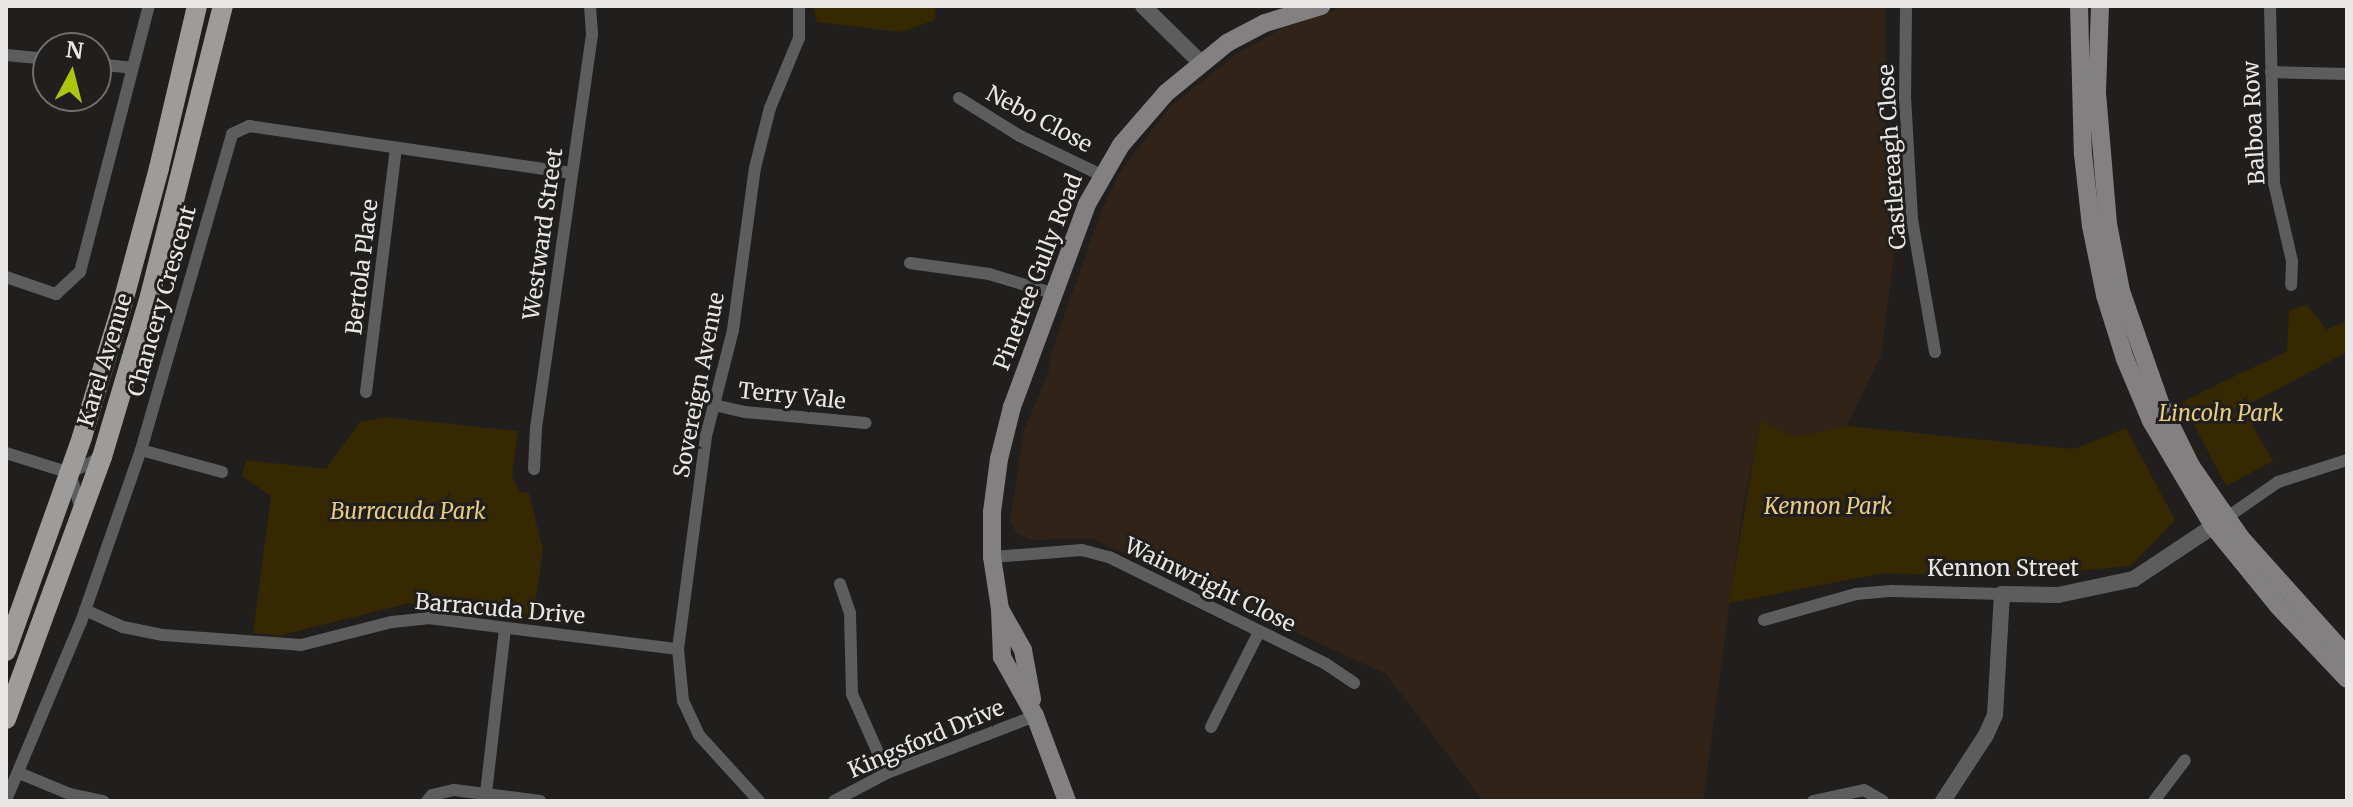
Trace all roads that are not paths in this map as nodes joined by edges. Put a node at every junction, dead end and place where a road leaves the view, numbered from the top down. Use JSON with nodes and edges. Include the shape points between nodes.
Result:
{"nodes":[{"id":1,"x":149,"y":6,"type":"edge"},
{"id":2,"x":199,"y":6,"type":"edge"},
{"id":3,"x":223,"y":6,"type":"edge"},
{"id":4,"x":590,"y":6,"type":"edge"},
{"id":5,"x":799,"y":6,"type":"edge"},
{"id":6,"x":1143,"y":6,"type":"edge"},
{"id":7,"x":1282,"y":6,"type":"edge"},
{"id":8,"x":1321,"y":6,"type":"edge"},
{"id":9,"x":1906,"y":6,"type":"edge"},
{"id":10,"x":2079,"y":6,"type":"edge"},
{"id":11,"x":2100,"y":6,"type":"edge"},
{"id":12,"x":2270,"y":6,"type":"edge"},
{"id":13,"x":1265,"y":23,"type":"junction"},
{"id":14,"x":6,"y":55,"type":"edge"},
{"id":15,"x":32,"y":57,"type":"edge"},
{"id":16,"x":1201,"y":63,"type":"junction"},
{"id":17,"x":112,"y":66,"type":"edge"},
{"id":18,"x":132,"y":68,"type":"junction"},
{"id":19,"x":2271,"y":72,"type":"junction"},
{"id":20,"x":2347,"y":74,"type":"edge"},
{"id":21,"x":959,"y":98,"type":"dead end"},
{"id":22,"x":396,"y":148,"type":"junction"},
{"id":23,"x":572,"y":173,"type":"junction"},
{"id":24,"x":1101,"y":175,"type":"junction"},
{"id":25,"x":910,"y":263,"type":"dead end"},
{"id":26,"x":6,"y":277,"type":"edge"},
{"id":27,"x":2291,"y":285,"type":"dead end"},
{"id":28,"x":1052,"y":293,"type":"junction"},
{"id":29,"x":1935,"y":352,"type":"dead end"},
{"id":30,"x":366,"y":392,"type":"dead end"},
{"id":31,"x":714,"y":405,"type":"junction"},
{"id":32,"x":866,"y":423,"type":"dead end"},
{"id":33,"x":141,"y":450,"type":"junction"},
{"id":34,"x":6,"y":453,"type":"edge"},
{"id":35,"x":102,"y":457,"type":"junction"},
{"id":36,"x":2347,"y":460,"type":"edge"},
{"id":37,"x":534,"y":469,"type":"dead end"},
{"id":38,"x":222,"y":472,"type":"dead end"},
{"id":39,"x":70,"y":473,"type":"junction"},
{"id":40,"x":83,"y":513,"type":"junction"},
{"id":41,"x":2220,"y":522,"type":"junction"},
{"id":42,"x":992,"y":557,"type":"junction"},
{"id":43,"x":840,"y":584,"type":"dead end"},
{"id":44,"x":2002,"y":594,"type":"junction"},
{"id":45,"x":85,"y":610,"type":"junction"},
{"id":46,"x":1764,"y":620,"type":"dead end"},
{"id":47,"x":505,"y":628,"type":"junction"},
{"id":48,"x":1259,"y":632,"type":"junction"},
{"id":49,"x":678,"y":649,"type":"junction"},
{"id":50,"x":6,"y":651,"type":"edge"},
{"id":51,"x":2347,"y":656,"type":"edge"},
{"id":52,"x":2347,"y":679,"type":"edge"},
{"id":53,"x":1354,"y":683,"type":"dead end"},
{"id":54,"x":1035,"y":716,"type":"junction"},
{"id":55,"x":6,"y":719,"type":"edge"},
{"id":56,"x":1211,"y":727,"type":"dead end"},
{"id":57,"x":2185,"y":760,"type":"dead end"},
{"id":58,"x":19,"y":773,"type":"junction"},
{"id":59,"x":887,"y":773,"type":"junction"},
{"id":60,"x":486,"y":793,"type":"junction"},
{"id":61,"x":6,"y":800,"type":"edge"},
{"id":62,"x":103,"y":801,"type":"edge"},
{"id":63,"x":427,"y":801,"type":"edge"},
{"id":64,"x":540,"y":801,"type":"edge"},
{"id":65,"x":759,"y":801,"type":"edge"},
{"id":66,"x":834,"y":801,"type":"edge"},
{"id":67,"x":1067,"y":801,"type":"edge"},
{"id":68,"x":1813,"y":801,"type":"edge"},
{"id":69,"x":1883,"y":801,"type":"edge"},
{"id":70,"x":1943,"y":801,"type":"edge"},
{"id":71,"x":2154,"y":801,"type":"edge"}],
"edges":[{"from":1,"to":18,"type":"street"},
{"from":2,"to":39,"type":"main road","name":"Karel Avenue","via":[[152,196]]},
{"from":3,"to":35,"type":"main road","name":"Karel Avenue","via":[[150,296]]},
{"from":4,"to":23,"type":"street","name":"Westward Street","via":[[592,34]]},
{"from":5,"to":31,"type":"street","name":"Sovereign Avenue","via":[[799,38],[762,134],[733,330]]},
{"from":6,"to":16,"type":"street"},
{"from":7,"to":13,"type":"main road","name":"Pinetree Gully Road"},
{"from":8,"to":13,"type":"main road","name":"Pinetree Gully Road"},
{"from":9,"to":29,"type":"street","name":"Castlereagh Close","via":[[1912,219]]},
{"from":10,"to":41,"type":"main road","via":[[2083,154],[2105,295],[2148,414]]},
{"from":11,"to":41,"type":"main road","via":[[2099,152],[2121,291],[2165,414]]},
{"from":12,"to":19,"type":"street","name":"Balboa Row"},
{"from":13,"to":16,"type":"main road","name":"Pinetree Gully Road"},
{"from":14,"to":15,"type":"street"},
{"from":16,"to":24,"type":"main road","name":"Pinetree Gully Road","via":[[1144,116]]},
{"from":17,"to":18,"type":"street"},
{"from":18,"to":26,"type":"street","via":[[80,272],[56,294]]},
{"from":19,"to":20,"type":"street"},
{"from":19,"to":27,"type":"street","name":"Balboa Row","via":[[2274,183],[2292,261]]},
{"from":21,"to":24,"type":"street","name":"Nebo Close","via":[[1020,136]]},
{"from":22,"to":23,"type":"street","name":"Chancery Crescent"},
{"from":22,"to":30,"type":"street","name":"Bertola Place"},
{"from":22,"to":33,"type":"street","name":"Chancery Crescent","via":[[249,126],[232,134]]},
{"from":23,"to":37,"type":"street","name":"Westward Street"},
{"from":24,"to":28,"type":"main road","name":"Pinetree Gully Road"},
{"from":25,"to":28,"type":"street","via":[[989,274]]},
{"from":28,"to":42,"type":"main road","name":"Pinetree Gully Road","via":[[1003,437],[994,484]]},
{"from":31,"to":32,"type":"street","name":"Terry Vale"},
{"from":31,"to":49,"type":"street","name":"Sovereign Avenue"},
{"from":33,"to":38,"type":"street"},
{"from":33,"to":45,"type":"street","name":"Chancery Crescent"},
{"from":34,"to":39,"type":"street"},
{"from":35,"to":39,"type":"street"},
{"from":35,"to":40,"type":"main road","name":"Karel Avenue"},
{"from":36,"to":41,"type":"street","via":[[2278,482]]},
{"from":39,"to":40,"type":"street"},
{"from":39,"to":50,"type":"main road","name":"Karel Avenue"},
{"from":40,"to":55,"type":"main road","name":"Karel Avenue"},
{"from":41,"to":44,"type":"street","name":"Kennon Street","via":[[2134,579],[2058,595]]},
{"from":41,"to":51,"type":"main road"},
{"from":41,"to":52,"type":"main road","via":[[2270,596]]},
{"from":42,"to":48,"type":"street","name":"Wainwright Close","via":[[1082,550],[1109,557]]},
{"from":42,"to":54,"type":"main road","name":"Pinetree Gully Road","via":[[1002,657]]},
{"from":43,"to":59,"type":"street","via":[[850,613],[852,694]]},
{"from":44,"to":46,"type":"street","name":"Kennon Street","via":[[1856,594]]},
{"from":44,"to":70,"type":"street","via":[[1995,715]]},
{"from":45,"to":47,"type":"street","name":"Barracuda Drive","via":[[123,627],[163,635],[301,645],[412,618]]},
{"from":45,"to":58,"type":"street","name":"Chancery Crescent"},
{"from":47,"to":49,"type":"street","name":"Barracuda Drive"},
{"from":47,"to":60,"type":"street"},
{"from":48,"to":53,"type":"street","name":"Wainwright Close"},
{"from":48,"to":56,"type":"street"},
{"from":49,"to":65,"type":"street","name":"Sovereign Avenue","via":[[683,701],[699,735]]},
{"from":54,"to":59,"type":"street","name":"Kingsford Drive"},
{"from":54,"to":67,"type":"main road","name":"Pinetree Gully Road"},
{"from":57,"to":71,"type":"street"},
{"from":58,"to":61,"type":"street","name":"Chancery Crescent"},
{"from":58,"to":62,"type":"street"},
{"from":59,"to":66,"type":"street","name":"Kingsford Drive"},
{"from":60,"to":63,"type":"street","via":[[454,790]]},
{"from":60,"to":64,"type":"street"},
{"from":68,"to":69,"type":"street","via":[[1864,790]]}]}
